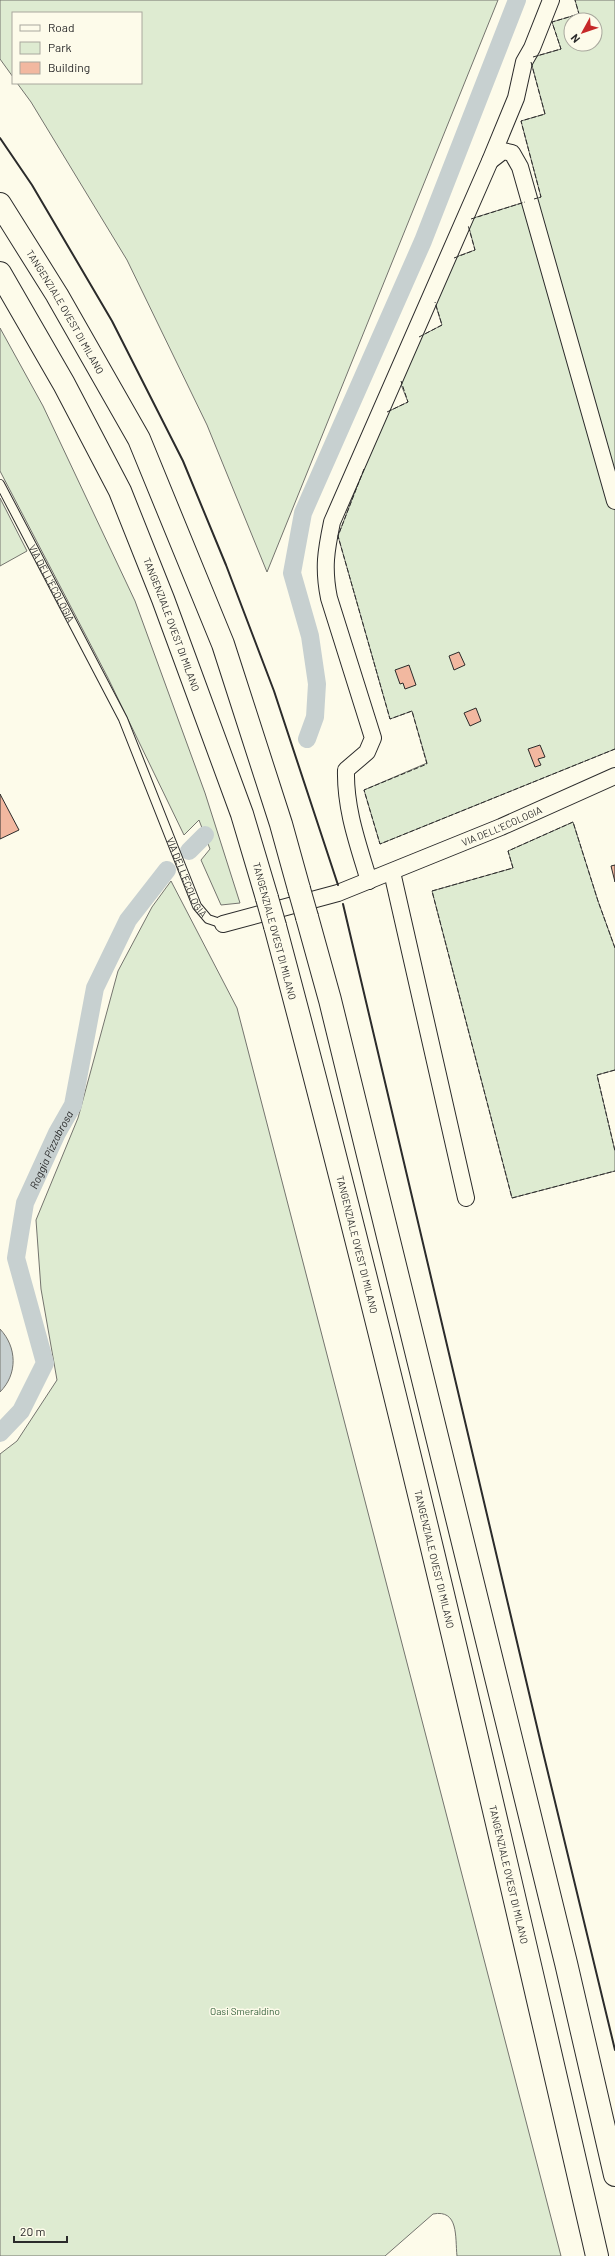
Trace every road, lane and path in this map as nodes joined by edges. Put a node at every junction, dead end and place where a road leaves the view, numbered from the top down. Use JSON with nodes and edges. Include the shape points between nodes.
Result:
{"nodes":[{"id":1,"x":551,"y":0,"type":"edge"},
{"id":2,"x":490,"y":161,"type":"junction"},
{"id":3,"x":0,"y":204,"type":"edge"},
{"id":4,"x":0,"y":273,"type":"edge"},
{"id":5,"x":0,"y":484,"type":"edge"},
{"id":6,"x":615,"y":502,"type":"edge"},
{"id":7,"x":615,"y":776,"type":"edge"},
{"id":8,"x":392,"y":872,"type":"junction"},
{"id":9,"x":369,"y":881,"type":"junction"},
{"id":10,"x":222,"y":924,"type":"joint"},
{"id":11,"x":466,"y":1198,"type":"dead end"},
{"id":12,"x":615,"y":2175,"type":"edge"},
{"id":13,"x":597,"y":2256,"type":"edge"}],
"edges":[{"from":1,"to":2,"type":"street","via":[[524,62],[516,98]]},
{"from":2,"to":6,"type":"street","via":[[503,151],[512,153],[520,167]]},
{"from":2,"to":9,"type":"street","via":[[332,522],[324,556],[328,598],[373,738],[367,752],[346,770],[350,820]]},
{"from":3,"to":12,"type":"highway","name":"TANGENZIALE OVEST DI MILANO","bridge":true,"via":[[57,295],[139,439],[223,644],[282,824],[330,1000],[566,1963]]},
{"from":4,"to":13,"type":"highway","name":"TANGENZIALE OVEST DI MILANO","bridge":true,"via":[[64,384],[120,491],[163,599],[242,814],[268,898],[405,1436]]},
{"from":5,"to":10,"type":"lane","name":"VIA DELL'ECOLOGIA","via":[[123,719],[197,906],[208,919]]},
{"from":7,"to":8,"type":"street","name":"VIA DELL'ECOLOGIA"},
{"from":8,"to":9,"type":"street","name":"VIA DELL'ECOLOGIA"},
{"from":8,"to":11,"type":"street"},
{"from":9,"to":10,"type":"street","name":"VIA DELL'ECOLOGIA","via":[[338,893]]}]}
